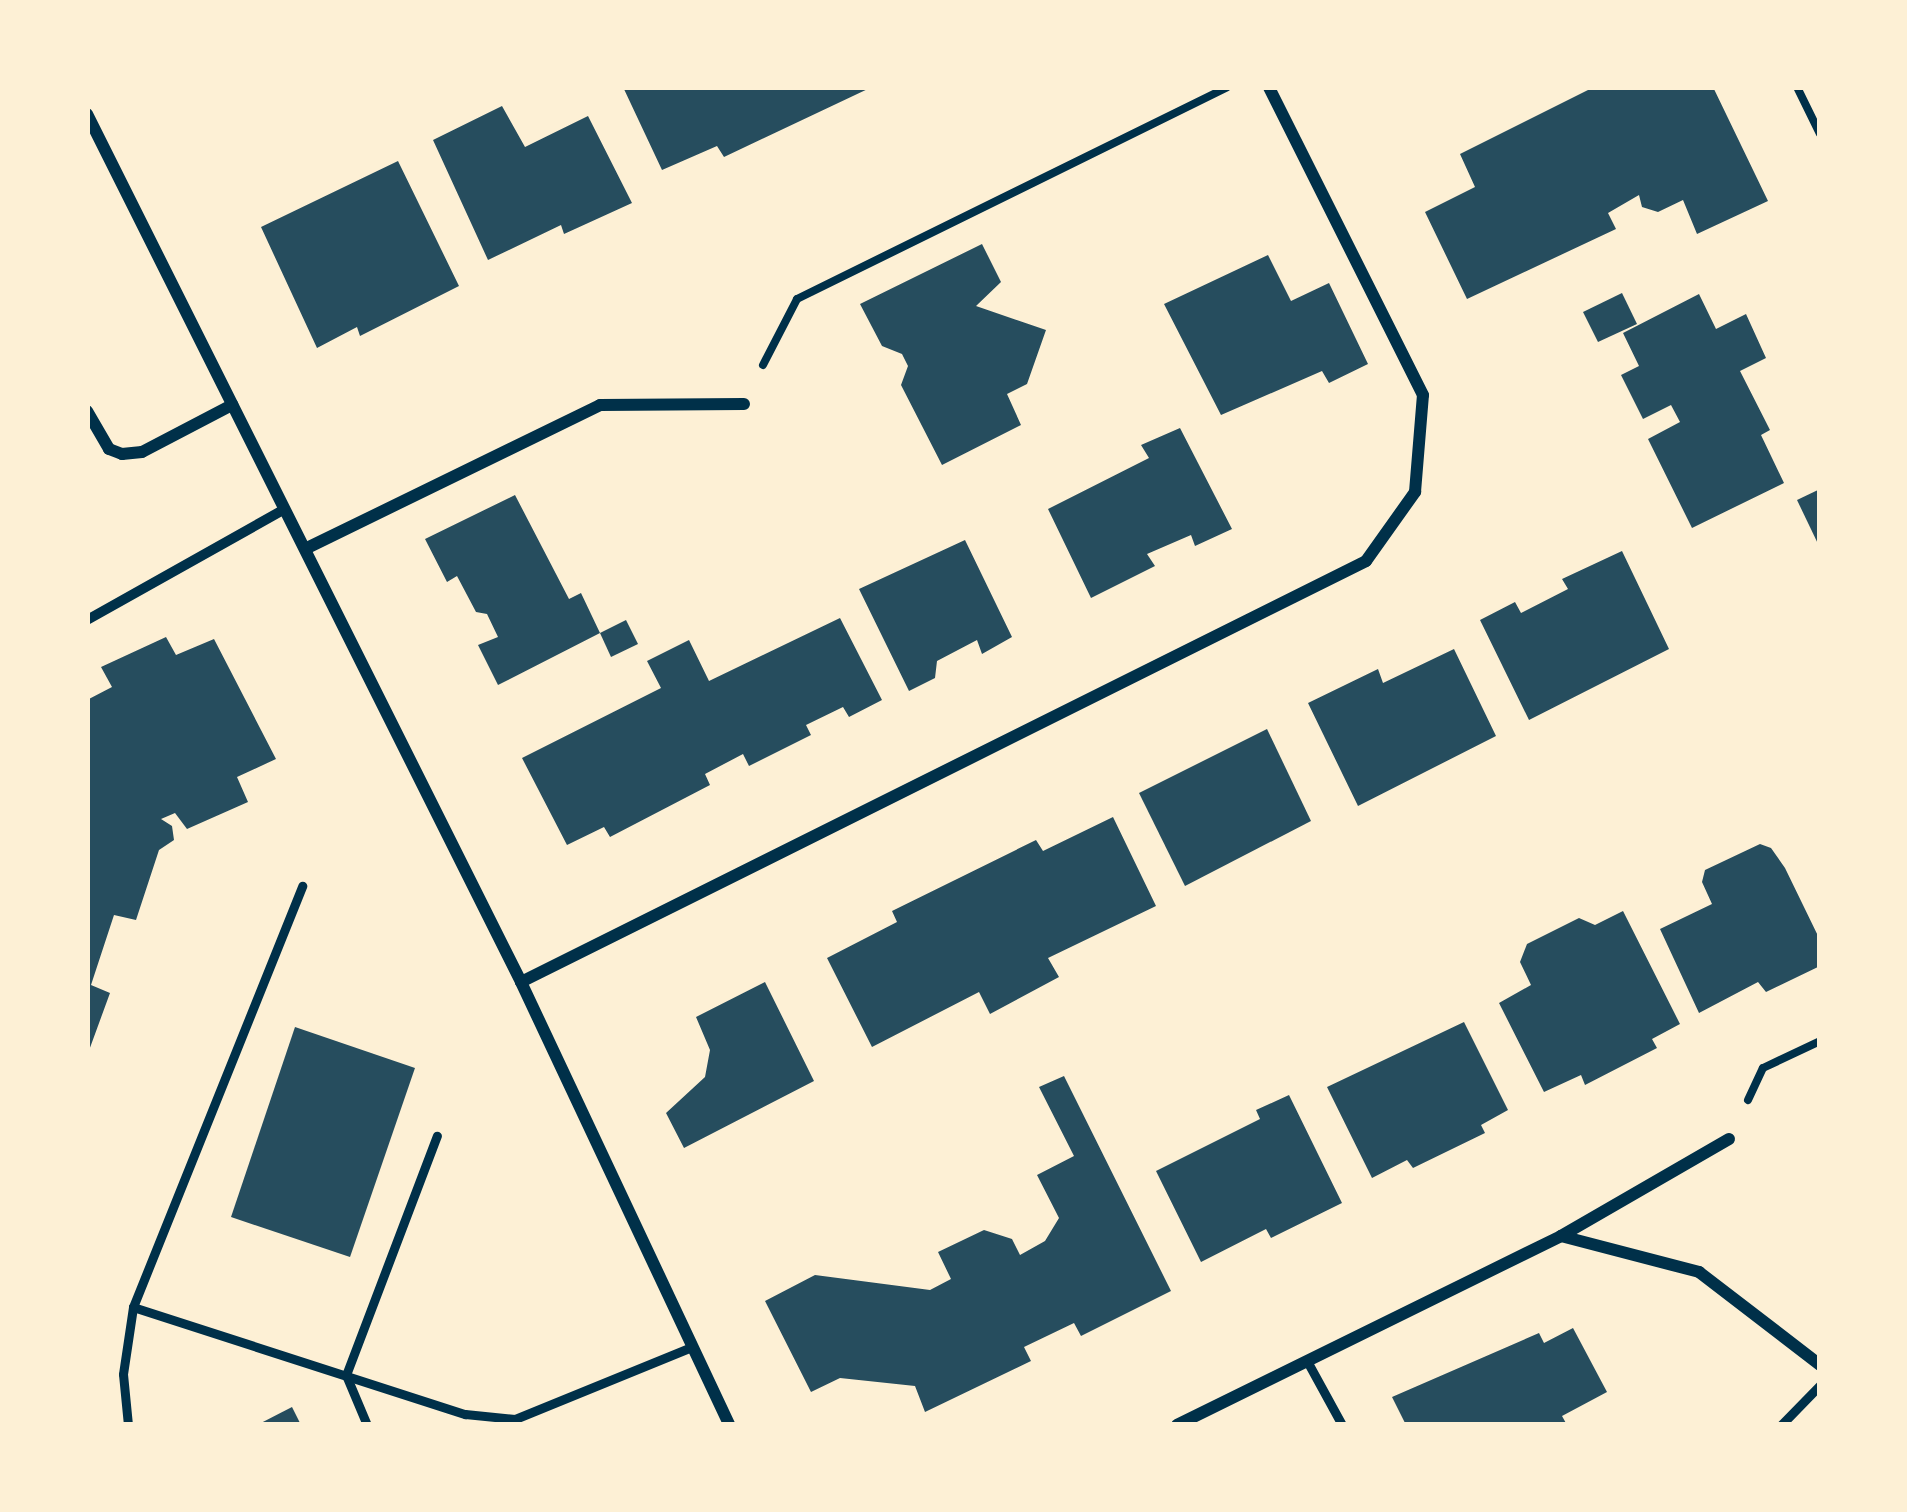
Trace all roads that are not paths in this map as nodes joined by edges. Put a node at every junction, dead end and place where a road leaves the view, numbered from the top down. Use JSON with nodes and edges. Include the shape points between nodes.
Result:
{"nodes":[{"id":1,"x":1269,"y":87,"type":"edge"},
{"id":2,"x":87,"y":114,"type":"edge"},
{"id":3,"x":744,"y":404,"type":"road end"},
{"id":4,"x":232,"y":406,"type":"junction"},
{"id":5,"x":87,"y":411,"type":"edge"},
{"id":6,"x":285,"y":509,"type":"junction"},
{"id":7,"x":307,"y":548,"type":"junction"},
{"id":8,"x":87,"y":620,"type":"edge"},
{"id":9,"x":302,"y":886,"type":"dead end"},
{"id":10,"x":521,"y":982,"type":"junction"},
{"id":11,"x":437,"y":1136,"type":"dead end"},
{"id":12,"x":1729,"y":1139,"type":"road end"},
{"id":13,"x":1561,"y":1236,"type":"junction"},
{"id":14,"x":133,"y":1307,"type":"junction"},
{"id":15,"x":689,"y":1348,"type":"junction"},
{"id":16,"x":1307,"y":1361,"type":"junction"},
{"id":17,"x":1820,"y":1365,"type":"edge"},
{"id":18,"x":346,"y":1375,"type":"junction"},
{"id":19,"x":1820,"y":1385,"type":"edge"},
{"id":20,"x":128,"y":1425,"type":"edge"},
{"id":21,"x":367,"y":1425,"type":"edge"},
{"id":22,"x":729,"y":1425,"type":"edge"},
{"id":23,"x":1177,"y":1425,"type":"edge"},
{"id":24,"x":1342,"y":1425,"type":"edge"},
{"id":25,"x":1781,"y":1425,"type":"edge"}],
"edges":[{"from":1,"to":10,"type":"street","via":[[1423,395],[1415,492],[1366,561]]},
{"from":2,"to":4,"type":"street"},
{"from":3,"to":7,"type":"street","via":[[600,405]]},
{"from":4,"to":5,"type":"street","via":[[142,452],[122,454],[109,449]]},
{"from":4,"to":6,"type":"street"},
{"from":6,"to":7,"type":"street"},
{"from":6,"to":8,"type":"street"},
{"from":7,"to":10,"type":"street"},
{"from":9,"to":14,"type":"lane"},
{"from":10,"to":15,"type":"street"},
{"from":11,"to":18,"type":"lane"},
{"from":12,"to":13,"type":"street"},
{"from":13,"to":16,"type":"street"},
{"from":13,"to":17,"type":"street","via":[[1699,1272]]},
{"from":14,"to":18,"type":"lane"},
{"from":14,"to":20,"type":"lane","via":[[123,1374]]},
{"from":15,"to":18,"type":"lane","via":[[515,1419],[465,1414]]},
{"from":15,"to":22,"type":"street"},
{"from":16,"to":23,"type":"street"},
{"from":16,"to":24,"type":"lane"},
{"from":18,"to":21,"type":"lane"},
{"from":19,"to":25,"type":"lane"}]}
